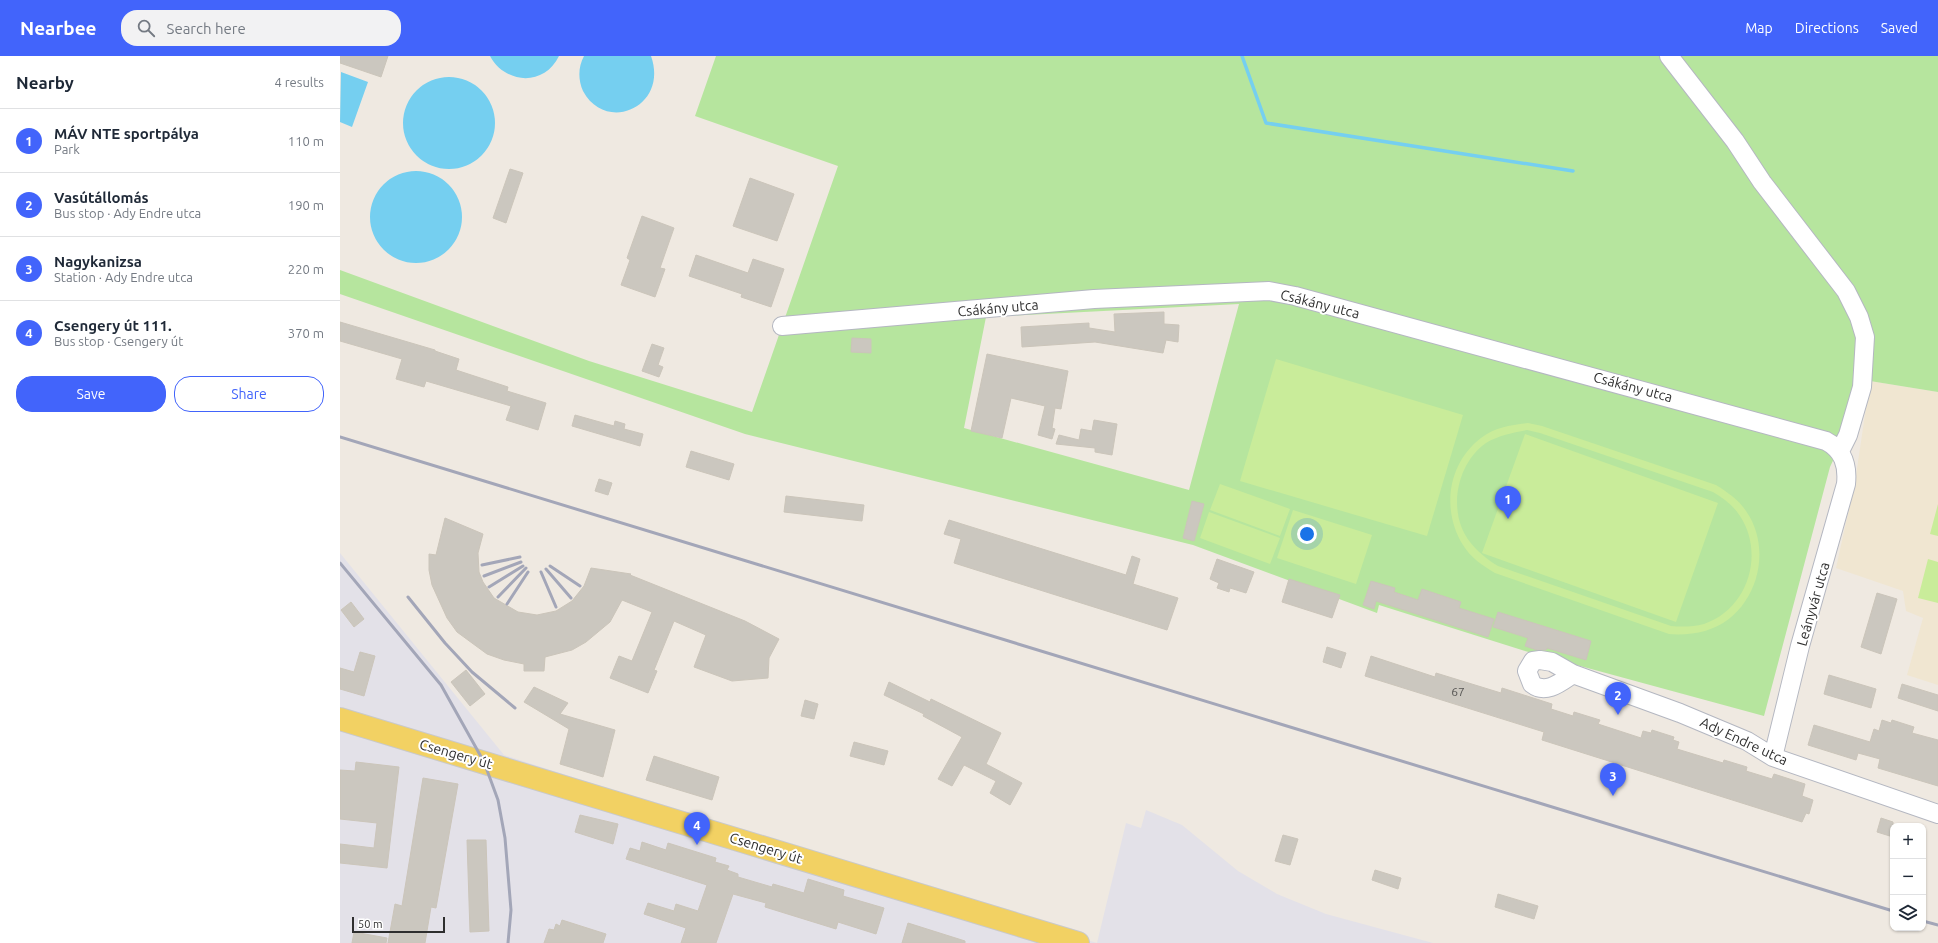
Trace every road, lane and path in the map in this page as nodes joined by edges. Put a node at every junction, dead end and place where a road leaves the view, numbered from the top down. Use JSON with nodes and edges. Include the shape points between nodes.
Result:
{"nodes":[{"id":1,"x":1669,"y":56,"type":"edge"},
{"id":2,"x":782,"y":326,"type":"dead end"},
{"id":3,"x":1840,"y":451,"type":"junction"},
{"id":4,"x":1566,"y":679,"type":"dead end"},
{"id":5,"x":340,"y":719,"type":"edge"},
{"id":6,"x":1773,"y":758,"type":"junction"},
{"id":7,"x":1938,"y":814,"type":"edge"},
{"id":8,"x":1078,"y":943,"type":"edge"}],
"edges":[{"from":1,"to":3,"type":"street","via":[[1846,290],[1859,317],[1865,337],[1862,387],[1848,435]]},
{"from":2,"to":3,"type":"street","name":"Csákány utca","via":[[1094,299],[1270,291],[1819,438]]},
{"from":3,"to":6,"type":"street","name":"Leányvár utca","via":[[1847,468],[1846,484],[1800,646]]},
{"from":4,"to":6,"type":"street","name":"Ady Endre utca","via":[[1680,713],[1747,741]]},
{"from":5,"to":8,"type":"main road","name":"Csengery út"},
{"from":6,"to":7,"type":"street","name":"Ady Endre utca"}]}
